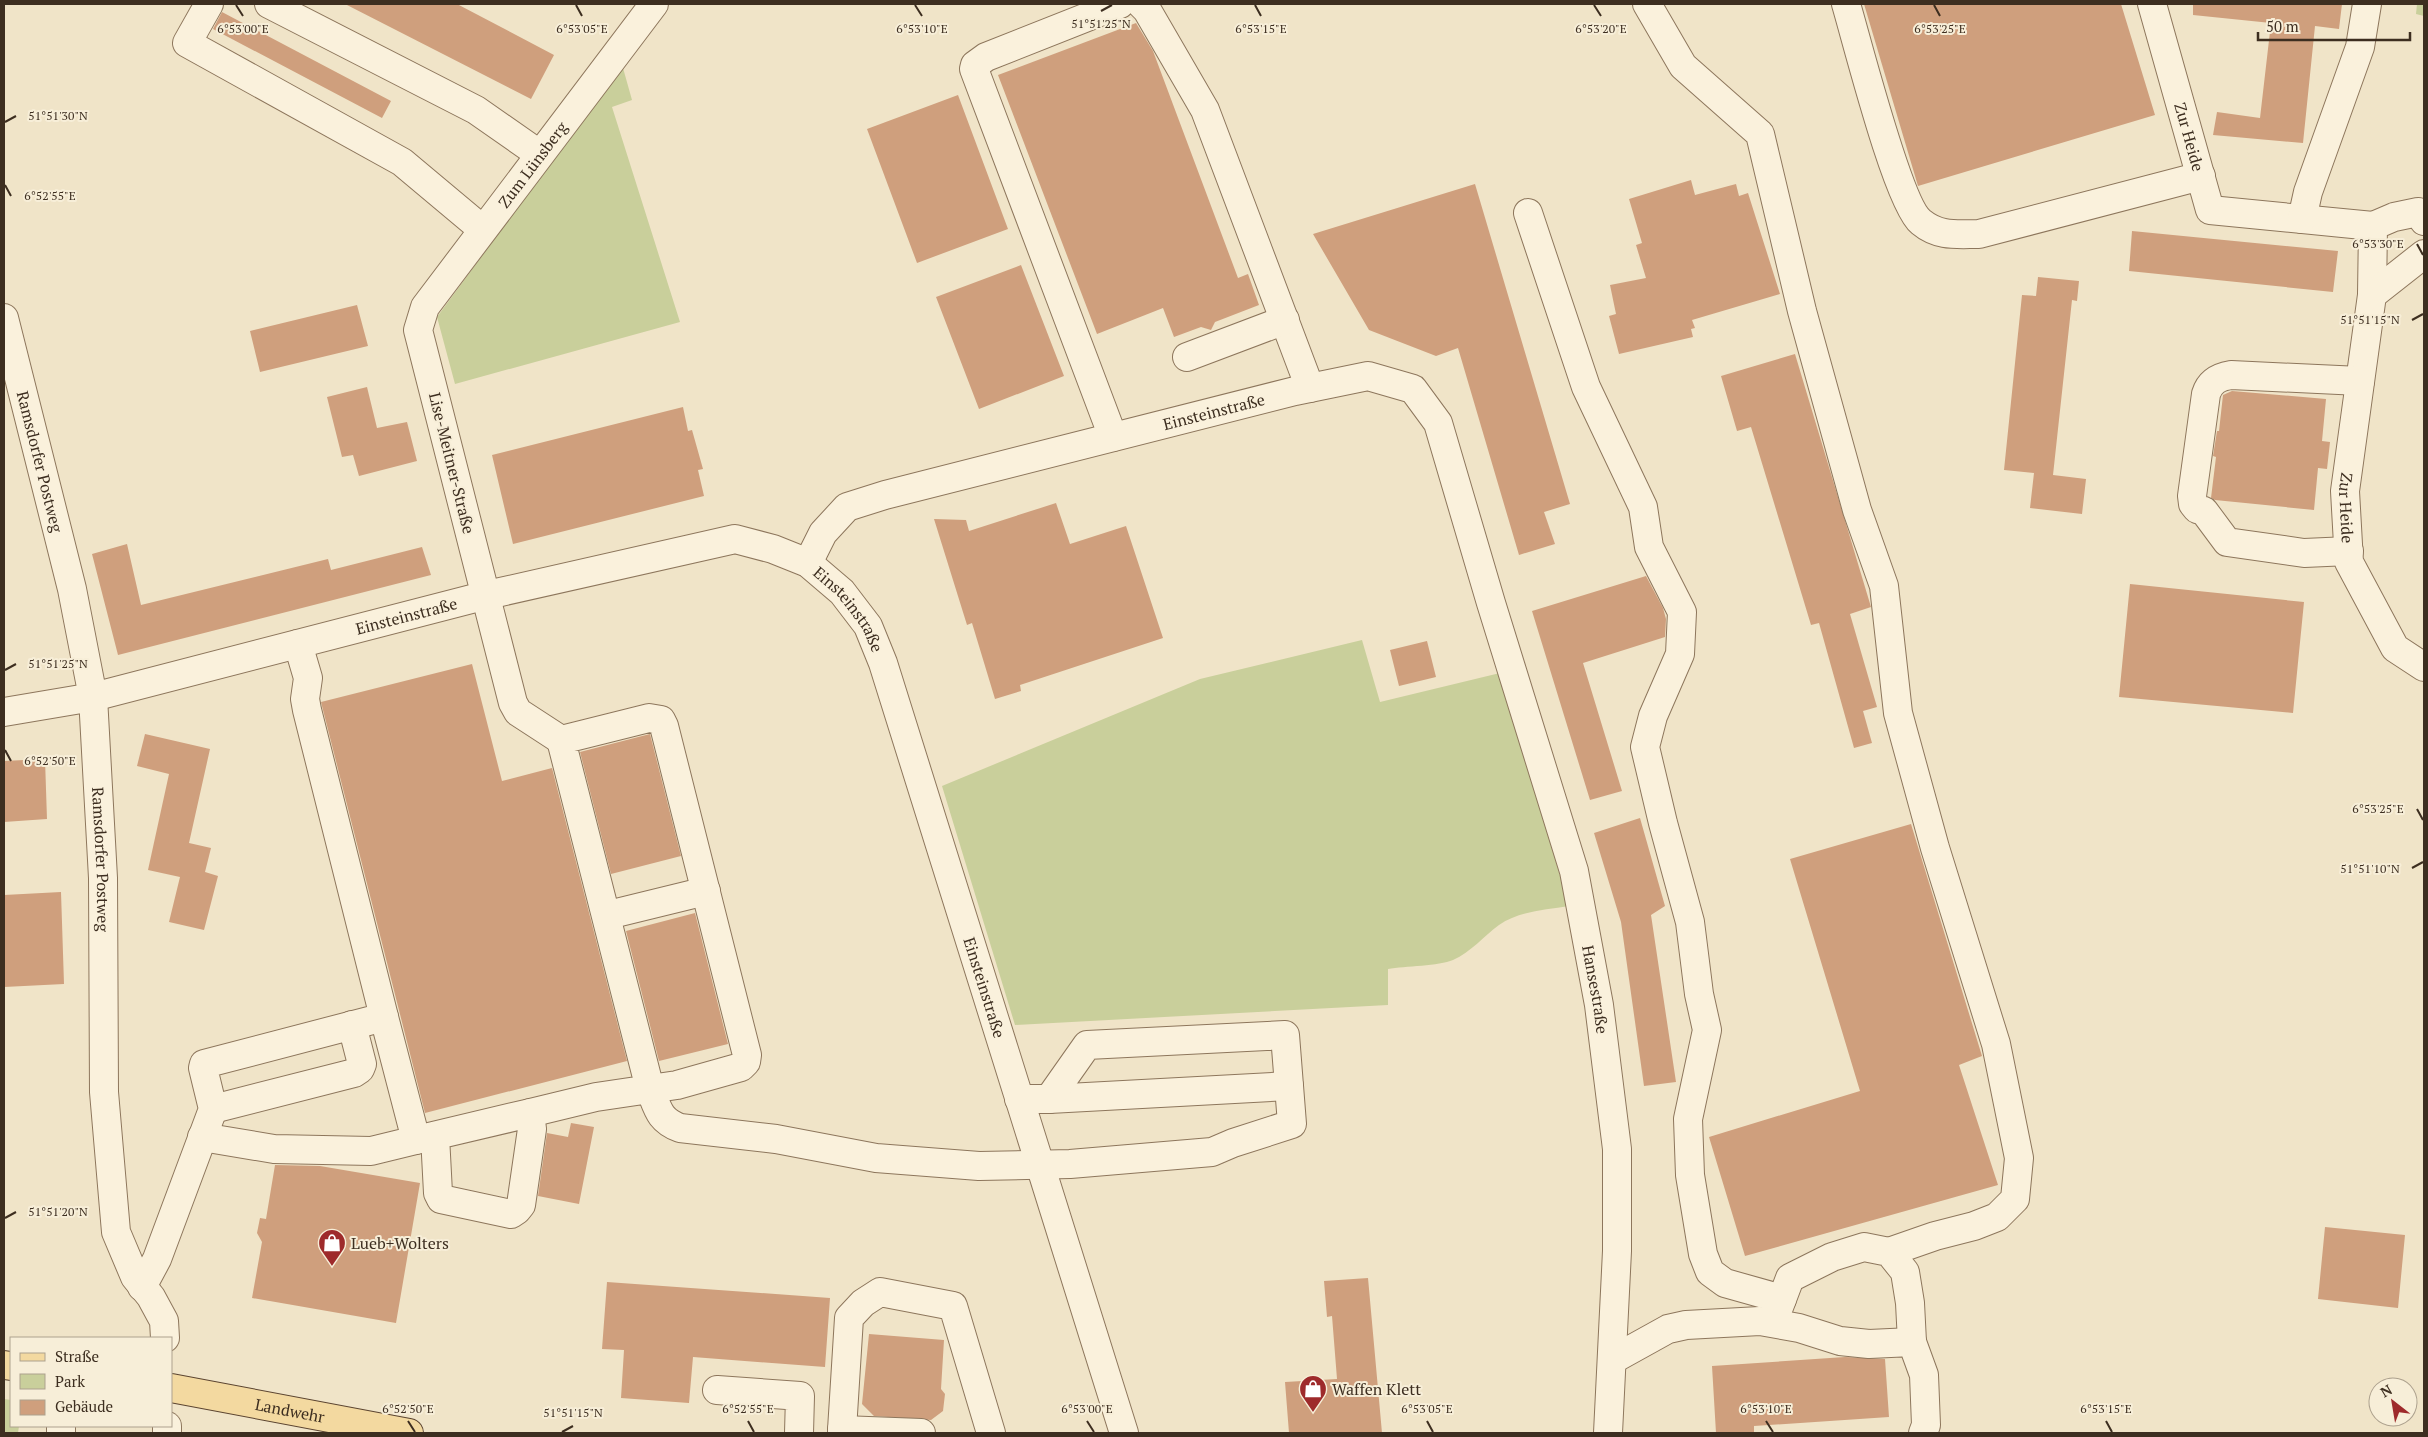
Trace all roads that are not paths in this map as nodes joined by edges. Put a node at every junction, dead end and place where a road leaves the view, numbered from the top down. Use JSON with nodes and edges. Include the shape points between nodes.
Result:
{"nodes":[{"id":1,"x":209,"y":4,"type":"edge"},
{"id":2,"x":269,"y":4,"type":"edge"},
{"id":3,"x":654,"y":4,"type":"edge"},
{"id":4,"x":1120,"y":4,"type":"edge"},
{"id":5,"x":1141,"y":4,"type":"edge"},
{"id":6,"x":1647,"y":4,"type":"edge"},
{"id":7,"x":1846,"y":4,"type":"edge"},
{"id":8,"x":2152,"y":4,"type":"edge"},
{"id":9,"x":2367,"y":4,"type":"edge"},
{"id":10,"x":539,"y":154,"type":"junction"},
{"id":11,"x":2201,"y":176,"type":"junction"},
{"id":12,"x":1528,"y":213,"type":"dead end"},
{"id":13,"x":2302,"y":218,"type":"junction"},
{"id":14,"x":2424,"y":221,"type":"edge"},
{"id":15,"x":2373,"y":226,"type":"junction"},
{"id":16,"x":482,"y":229,"type":"junction"},
{"id":17,"x":2424,"y":254,"type":"edge"},
{"id":18,"x":2372,"y":295,"type":"junction"},
{"id":19,"x":4,"y":318,"type":"edge"},
{"id":20,"x":1285,"y":320,"type":"junction"},
{"id":21,"x":418,"y":330,"type":"joint"},
{"id":22,"x":1187,"y":357,"type":"dead end"},
{"id":23,"x":2360,"y":381,"type":"junction"},
{"id":24,"x":1310,"y":388,"type":"junction"},
{"id":25,"x":1113,"y":437,"type":"junction"},
{"id":26,"x":2349,"y":551,"type":"junction"},
{"id":27,"x":1479,"y":559,"type":"joint"},
{"id":28,"x":808,"y":564,"type":"junction"},
{"id":29,"x":487,"y":595,"type":"junction"},
{"id":30,"x":298,"y":644,"type":"junction"},
{"id":31,"x":2424,"y":667,"type":"edge"},
{"id":32,"x":93,"y":697,"type":"junction"},
{"id":33,"x":4,"y":712,"type":"edge"},
{"id":34,"x":561,"y":740,"type":"junction"},
{"id":35,"x":706,"y":891,"type":"junction"},
{"id":36,"x":608,"y":915,"type":"junction"},
{"id":37,"x":384,"y":1017,"type":"junction"},
{"id":38,"x":352,"y":1025,"type":"junction"},
{"id":39,"x":1289,"y":1086,"type":"junction"},
{"id":40,"x":650,"y":1089,"type":"junction"},
{"id":41,"x":1020,"y":1099,"type":"junction"},
{"id":42,"x":1049,"y":1099,"type":"junction"},
{"id":43,"x":213,"y":1109,"type":"junction"},
{"id":44,"x":530,"y":1113,"type":"junction"},
{"id":45,"x":202,"y":1137,"type":"junction"},
{"id":46,"x":426,"y":1138,"type":"junction"},
{"id":47,"x":1040,"y":1165,"type":"junction"},
{"id":48,"x":1889,"y":1252,"type":"junction"},
{"id":49,"x":142,"y":1287,"type":"junction"},
{"id":50,"x":1777,"y":1311,"type":"junction"},
{"id":51,"x":165,"y":1337,"type":"edge"},
{"id":52,"x":1912,"y":1342,"type":"junction"},
{"id":53,"x":1612,"y":1360,"type":"junction"},
{"id":54,"x":172,"y":1388,"type":"edge"},
{"id":55,"x":717,"y":1390,"type":"dead end"},
{"id":56,"x":842,"y":1432,"type":"edge"},
{"id":57,"x":409,"y":1433,"type":"edge"},
{"id":58,"x":798,"y":1433,"type":"edge"},
{"id":59,"x":922,"y":1433,"type":"edge"},
{"id":60,"x":991,"y":1433,"type":"edge"},
{"id":61,"x":1124,"y":1433,"type":"edge"},
{"id":62,"x":1608,"y":1433,"type":"edge"},
{"id":63,"x":1923,"y":1433,"type":"edge"}],
"edges":[{"from":1,"to":16,"type":"street","via":[[187,43],[402,162]]},
{"from":2,"to":10,"type":"street","via":[[476,110]]},
{"from":3,"to":10,"type":"street","name":"Zum Lünsberg"},
{"from":4,"to":25,"type":"street","via":[[986,57],[975,64],[974,70]]},
{"from":5,"to":20,"type":"street","via":[[1205,110]]},
{"from":6,"to":48,"type":"street","via":[[1683,66],[1760,134],[1812,349],[1857,510],[1884,586],[1898,712],[1935,848],[1996,1044],[2019,1158],[2015,1199],[1998,1216]]},
{"from":7,"to":11,"type":"street","via":[[1902,190],[1920,222],[1944,235],[1979,234]]},
{"from":8,"to":11,"type":"street","name":"Zur Heide"},
{"from":9,"to":13,"type":"street","via":[[2360,47],[2308,192]]},
{"from":10,"to":16,"type":"street","name":"Zum Lünsberg"},
{"from":11,"to":13,"type":"street","name":"Zur Heide","via":[[2210,210]]},
{"from":12,"to":50,"type":"street","via":[[1586,387],[1643,508],[1649,547],[1682,612],[1680,654],[1645,747],[1690,922],[1707,1030],[1688,1119],[1690,1175],[1703,1254],[1710,1272]]},
{"from":13,"to":15,"type":"street","name":"Zur Heide"},
{"from":14,"to":15,"type":"street","name":"Zur Heide","via":[[2418,212]]},
{"from":15,"to":18,"type":"street","name":"Zur Heide"},
{"from":16,"to":21,"type":"street","name":"Zum Lünsberg","via":[[425,307]]},
{"from":17,"to":18,"type":"street"},
{"from":18,"to":23,"type":"street","name":"Zur Heide"},
{"from":19,"to":32,"type":"street","name":"Ramsdorfer Postweg","via":[[72,589]]},
{"from":20,"to":22,"type":"street"},
{"from":20,"to":24,"type":"street"},
{"from":21,"to":29,"type":"street","name":"Lise-Meitner-Straße"},
{"from":23,"to":26,"type":"street","name":"Zur Heide","via":[[2345,491]]},
{"from":23,"to":26,"type":"street","via":[[2232,375],[2215,380],[2206,394],[2192,496],[2193,504],[2204,511],[2227,542],[2304,553]]},
{"from":24,"to":25,"type":"street","name":"Einsteinstraße"},
{"from":24,"to":27,"type":"street","name":"Einsteinstraße","via":[[1368,376],[1413,389],[1438,423]]},
{"from":25,"to":28,"type":"street","name":"Einsteinstraße","via":[[847,507],[823,533]]},
{"from":26,"to":31,"type":"street","name":"Zur Heide","via":[[2349,562],[2395,648]]},
{"from":27,"to":53,"type":"street","name":"Hansestraße","via":[[1574,871],[1599,1005],[1617,1149]]},
{"from":28,"to":29,"type":"street","name":"Einsteinstraße","via":[[773,548],[735,539]]},
{"from":28,"to":41,"type":"street","name":"Einsteinstraße","via":[[842,592],[868,626],[877,648]]},
{"from":29,"to":30,"type":"street","name":"Einsteinstraße"},
{"from":29,"to":34,"type":"street","name":"Lise-Meitner-Straße","via":[[513,703],[518,712]]},
{"from":30,"to":32,"type":"street","name":"Einsteinstraße"},
{"from":30,"to":37,"type":"street","via":[[308,678],[307,710]]},
{"from":32,"to":33,"type":"street","name":"Einsteinstraße"},
{"from":32,"to":49,"type":"street","name":"Ramsdorfer Postweg","via":[[103,878],[105,1101],[116,1232]]},
{"from":34,"to":35,"type":"street","via":[[649,718],[661,720]]},
{"from":34,"to":36,"type":"street"},
{"from":35,"to":36,"type":"street"},
{"from":35,"to":40,"type":"street","via":[[747,1055],[746,1062],[741,1067],[677,1085]]},
{"from":36,"to":40,"type":"street"},
{"from":37,"to":38,"type":"street"},
{"from":37,"to":46,"type":"street"},
{"from":38,"to":43,"type":"street","via":[[362,1064],[354,1073]]},
{"from":38,"to":43,"type":"street","via":[[204,1064]]},
{"from":39,"to":42,"type":"street"},
{"from":39,"to":42,"type":"street","via":[[1285,1035],[1087,1045]]},
{"from":39,"to":47,"type":"street","via":[[1292,1124],[1212,1152]]},
{"from":40,"to":44,"type":"street","via":[[596,1097]]},
{"from":40,"to":47,"type":"street","via":[[660,1114],[668,1123],[680,1128],[776,1139],[876,1158],[979,1166]]},
{"from":41,"to":42,"type":"street"},
{"from":41,"to":47,"type":"street","name":"Einsteinstraße"},
{"from":43,"to":45,"type":"street"},
{"from":44,"to":46,"type":"street"},
{"from":44,"to":46,"type":"street","via":[[532,1129],[520,1205],[511,1214],[441,1199]]},
{"from":45,"to":46,"type":"street","via":[[274,1149],[371,1151]]},
{"from":45,"to":49,"type":"street","via":[[157,1259]]},
{"from":47,"to":61,"type":"street","name":"Einsteinstraße"},
{"from":48,"to":50,"type":"street","via":[[1864,1247],[1832,1257],[1790,1278]]},
{"from":48,"to":52,"type":"street","via":[[1905,1272]]},
{"from":49,"to":51,"type":"street","name":"Ramsdorfer Postweg","via":[[164,1321]]},
{"from":50,"to":52,"type":"street","via":[[1799,1328],[1840,1341],[1870,1344]]},
{"from":50,"to":53,"type":"street","via":[[1760,1321],[1668,1329]]},
{"from":52,"to":63,"type":"street","via":[[1924,1375],[1926,1425]]},
{"from":53,"to":62,"type":"street","name":"Hansestraße"},
{"from":54,"to":57,"type":"main road","name":"Landwehr"},
{"from":55,"to":58,"type":"street","via":[[800,1396]]},
{"from":56,"to":59,"type":"street"},
{"from":56,"to":60,"type":"street","via":[[849,1318],[880,1292],[953,1306]]}]}
